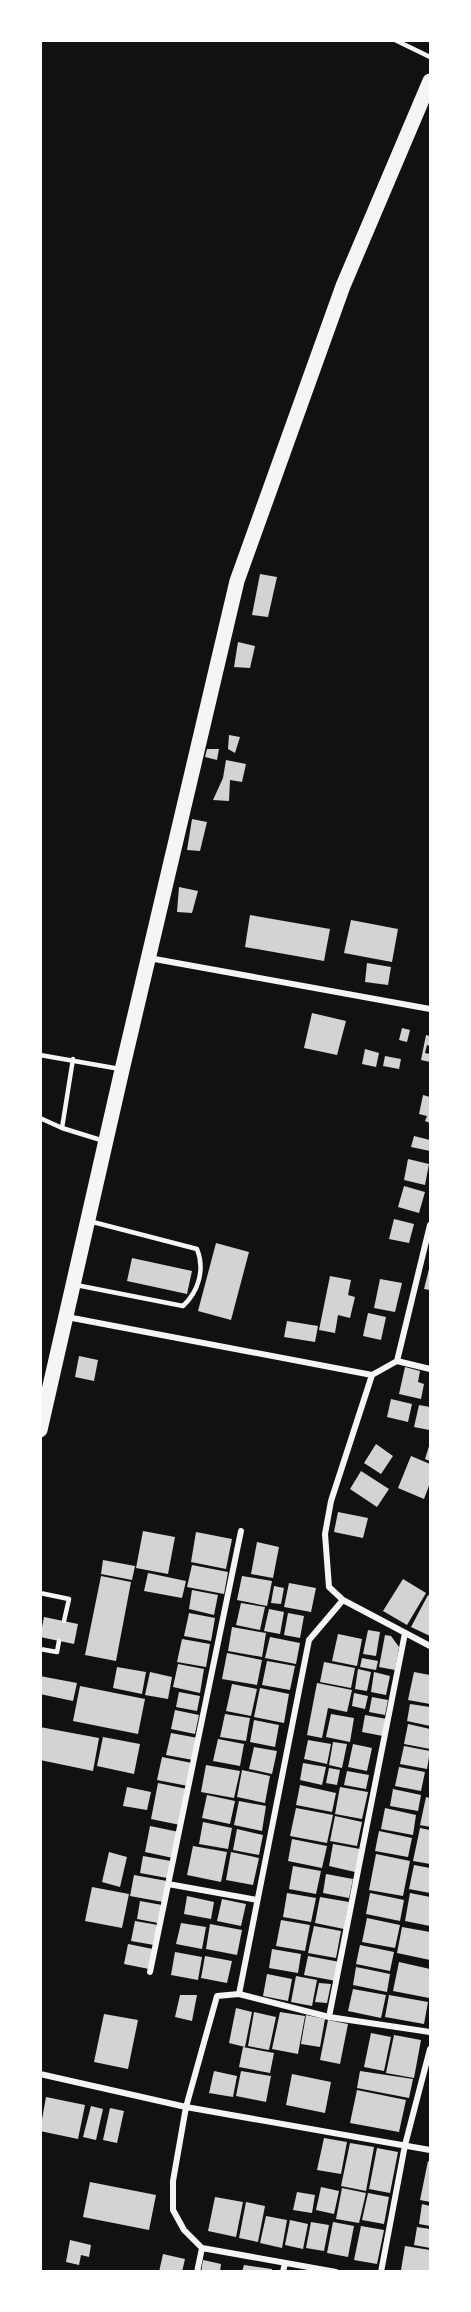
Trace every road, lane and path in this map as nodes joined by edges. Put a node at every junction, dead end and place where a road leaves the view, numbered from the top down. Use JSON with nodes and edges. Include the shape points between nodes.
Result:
{"nodes":[{"id":1,"x":395,"y":40,"type":"edge"},
{"id":2,"x":430,"y":57,"type":"edge"},
{"id":3,"x":430,"y":81,"type":"edge"},
{"id":4,"x":148,"y":958,"type":"junction"},
{"id":5,"x":430,"y":1009,"type":"edge"},
{"id":6,"x":40,"y":1055,"type":"edge"},
{"id":7,"x":73,"y":1059,"type":"junction"},
{"id":8,"x":122,"y":1070,"type":"junction"},
{"id":9,"x":40,"y":1118,"type":"edge"},
{"id":10,"x":62,"y":1128,"type":"junction"},
{"id":11,"x":106,"y":1142,"type":"junction"},
{"id":12,"x":88,"y":1220,"type":"junction"},
{"id":13,"x":430,"y":1225,"type":"edge"},
{"id":14,"x":74,"y":1285,"type":"junction"},
{"id":15,"x":66,"y":1317,"type":"junction"},
{"id":16,"x":397,"y":1362,"type":"junction"},
{"id":17,"x":430,"y":1369,"type":"edge"},
{"id":18,"x":372,"y":1375,"type":"junction"},
{"id":19,"x":40,"y":1430,"type":"edge"},
{"id":20,"x":241,"y":1531,"type":"dead end"},
{"id":21,"x":40,"y":1593,"type":"edge"},
{"id":22,"x":343,"y":1600,"type":"junction"},
{"id":23,"x":64,"y":1621,"type":"dead end"},
{"id":24,"x":405,"y":1633,"type":"junction"},
{"id":25,"x":59,"y":1641,"type":"dead end"},
{"id":26,"x":430,"y":1646,"type":"edge"},
{"id":27,"x":40,"y":1649,"type":"edge"},
{"id":28,"x":168,"y":1884,"type":"junction"},
{"id":29,"x":257,"y":1900,"type":"junction"},
{"id":30,"x":150,"y":1972,"type":"dead end"},
{"id":31,"x":239,"y":1994,"type":"junction"},
{"id":32,"x":329,"y":2017,"type":"junction"},
{"id":33,"x":430,"y":2032,"type":"edge"},
{"id":34,"x":430,"y":2049,"type":"edge"},
{"id":35,"x":40,"y":2074,"type":"edge"},
{"id":36,"x":186,"y":2107,"type":"junction"},
{"id":37,"x":405,"y":2145,"type":"junction"},
{"id":38,"x":430,"y":2150,"type":"edge"},
{"id":39,"x":202,"y":2248,"type":"junction"},
{"id":40,"x":285,"y":2263,"type":"junction"},
{"id":41,"x":197,"y":2271,"type":"edge"},
{"id":42,"x":283,"y":2271,"type":"edge"},
{"id":43,"x":336,"y":2271,"type":"edge"},
{"id":44,"x":381,"y":2271,"type":"edge"}],
"edges":[{"from":1,"to":2,"type":"lane"},
{"from":3,"to":4,"type":"highway","via":[[343,286],[237,581]]},
{"from":4,"to":5,"type":"street"},
{"from":4,"to":8,"type":"highway"},
{"from":6,"to":7,"type":"lane"},
{"from":7,"to":8,"type":"lane"},
{"from":7,"to":10,"type":"lane"},
{"from":8,"to":11,"type":"highway"},
{"from":9,"to":10,"type":"lane"},
{"from":10,"to":11,"type":"lane"},
{"from":11,"to":12,"type":"highway"},
{"from":12,"to":14,"type":"highway"},
{"from":12,"to":14,"type":"lane","via":[[196,1249],[201,1269],[192,1296],[183,1305]]},
{"from":13,"to":16,"type":"street"},
{"from":14,"to":15,"type":"highway"},
{"from":15,"to":18,"type":"street"},
{"from":15,"to":19,"type":"highway"},
{"from":16,"to":17,"type":"street"},
{"from":16,"to":18,"type":"street"},
{"from":18,"to":22,"type":"street","via":[[331,1501],[325,1534],[329,1587]]},
{"from":20,"to":28,"type":"street"},
{"from":21,"to":23,"type":"lane","via":[[69,1599]]},
{"from":22,"to":24,"type":"street"},
{"from":22,"to":29,"type":"street","via":[[309,1640]]},
{"from":24,"to":26,"type":"street"},
{"from":24,"to":32,"type":"street"},
{"from":25,"to":27,"type":"lane","via":[[57,1652]]},
{"from":28,"to":29,"type":"street"},
{"from":28,"to":30,"type":"street"},
{"from":29,"to":31,"type":"street"},
{"from":31,"to":32,"type":"street"},
{"from":31,"to":36,"type":"street","via":[[217,1996]]},
{"from":32,"to":33,"type":"street"},
{"from":34,"to":37,"type":"street"},
{"from":35,"to":36,"type":"street"},
{"from":36,"to":37,"type":"street"},
{"from":36,"to":39,"type":"street","via":[[173,2181],[173,2210],[184,2230]]},
{"from":37,"to":38,"type":"street"},
{"from":37,"to":44,"type":"street"},
{"from":39,"to":40,"type":"street"},
{"from":39,"to":41,"type":"street"},
{"from":40,"to":42,"type":"street"},
{"from":40,"to":43,"type":"street"}]}
